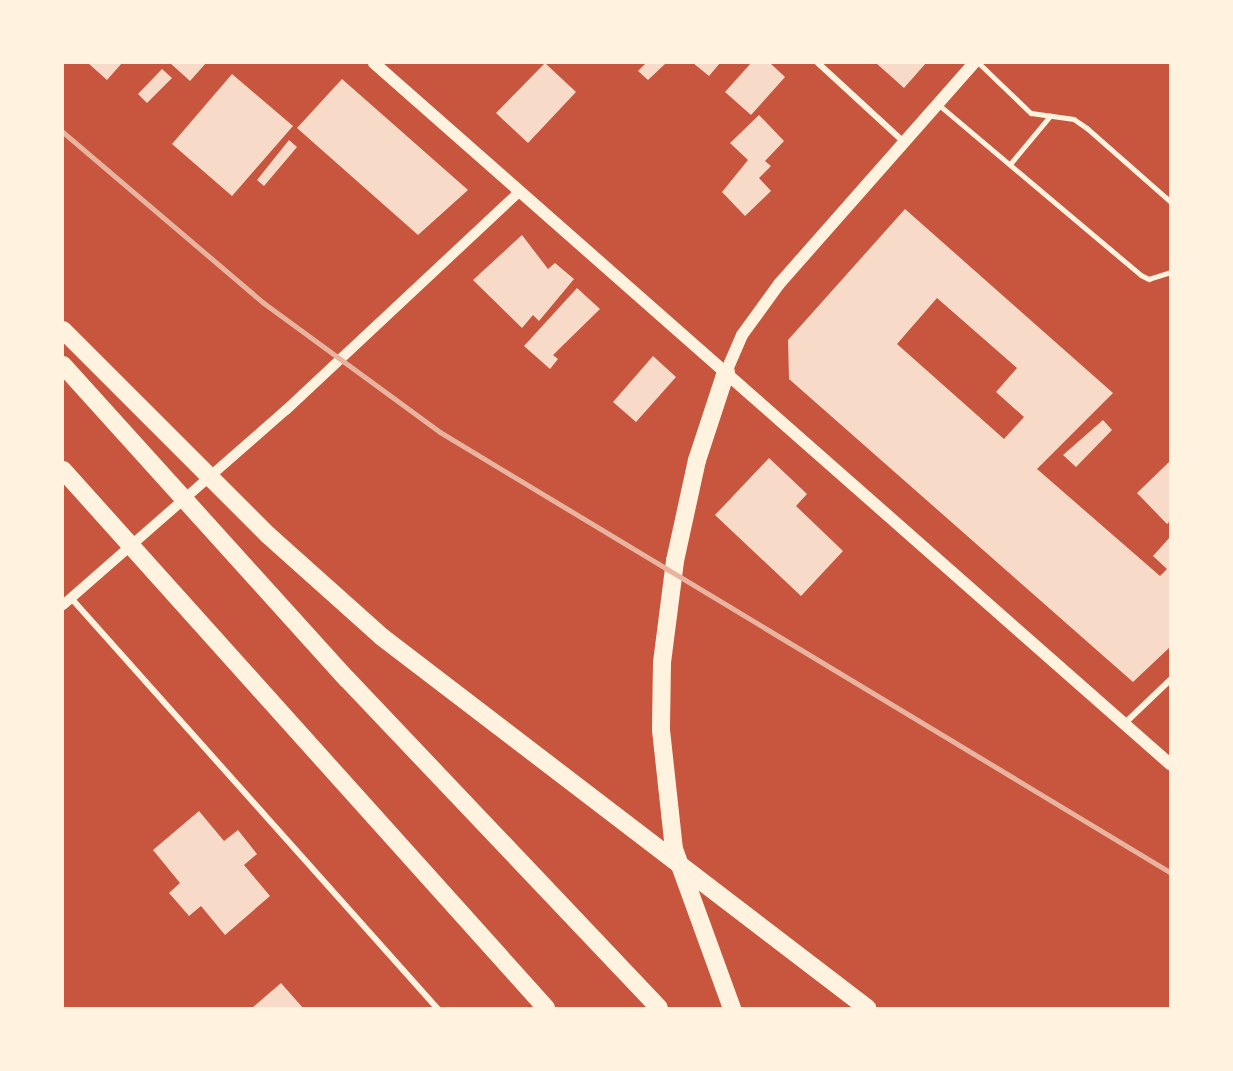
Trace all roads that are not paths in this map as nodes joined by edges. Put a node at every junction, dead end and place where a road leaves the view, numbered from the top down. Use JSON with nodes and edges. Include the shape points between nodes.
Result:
{"nodes":[{"id":1,"x":374,"y":63,"type":"edge"},
{"id":2,"x":818,"y":63,"type":"edge"},
{"id":3,"x":974,"y":63,"type":"edge"},
{"id":4,"x":979,"y":63,"type":"edge"},
{"id":5,"x":938,"y":104,"type":"junction"},
{"id":6,"x":1050,"y":116,"type":"junction"},
{"id":7,"x":905,"y":142,"type":"junction"},
{"id":8,"x":1011,"y":163,"type":"junction"},
{"id":9,"x":520,"y":191,"type":"junction"},
{"id":10,"x":1170,"y":201,"type":"edge"},
{"id":11,"x":1170,"y":272,"type":"edge"},
{"id":12,"x":63,"y":330,"type":"edge"},
{"id":13,"x":63,"y":365,"type":"edge"},
{"id":14,"x":726,"y":372,"type":"junction"},
{"id":15,"x":63,"y":470,"type":"edge"},
{"id":16,"x":63,"y":588,"type":"edge"},
{"id":17,"x":67,"y":602,"type":"edge"},
{"id":18,"x":1170,"y":680,"type":"edge"},
{"id":19,"x":1124,"y":724,"type":"junction"},
{"id":20,"x":1170,"y":764,"type":"edge"},
{"id":21,"x":498,"y":955,"type":"junction"},
{"id":22,"x":437,"y":1008,"type":"edge"},
{"id":23,"x":534,"y":1008,"type":"edge"},
{"id":24,"x":546,"y":1008,"type":"edge"},
{"id":25,"x":659,"y":1008,"type":"edge"},
{"id":26,"x":732,"y":1008,"type":"edge"},
{"id":27,"x":867,"y":1008,"type":"edge"}],
"edges":[{"from":1,"to":9,"type":"main road"},
{"from":2,"to":7,"type":"street"},
{"from":3,"to":5,"type":"main road"},
{"from":4,"to":6,"type":"lane","via":[[1031,113]]},
{"from":5,"to":7,"type":"main road"},
{"from":5,"to":8,"type":"lane"},
{"from":6,"to":8,"type":"lane"},
{"from":6,"to":10,"type":"lane","via":[[1074,119],[1088,128]]},
{"from":7,"to":14,"type":"main road","via":[[779,284],[742,335]]},
{"from":8,"to":11,"type":"lane","via":[[1141,274],[1149,279]]},
{"from":9,"to":14,"type":"main road"},
{"from":9,"to":17,"type":"street","via":[[286,410]]},
{"from":12,"to":27,"type":"highway","via":[[243,510],[382,637]]},
{"from":13,"to":25,"type":"highway","via":[[214,534]]},
{"from":14,"to":19,"type":"main road"},
{"from":14,"to":26,"type":"highway","via":[[693,471],[675,561],[662,663],[660,730],[674,849]]},
{"from":15,"to":21,"type":"highway"},
{"from":16,"to":17,"type":"street"},
{"from":17,"to":22,"type":"street"},
{"from":18,"to":19,"type":"street"},
{"from":19,"to":20,"type":"main road"},
{"from":21,"to":23,"type":"highway"},
{"from":21,"to":24,"type":"highway"}]}
